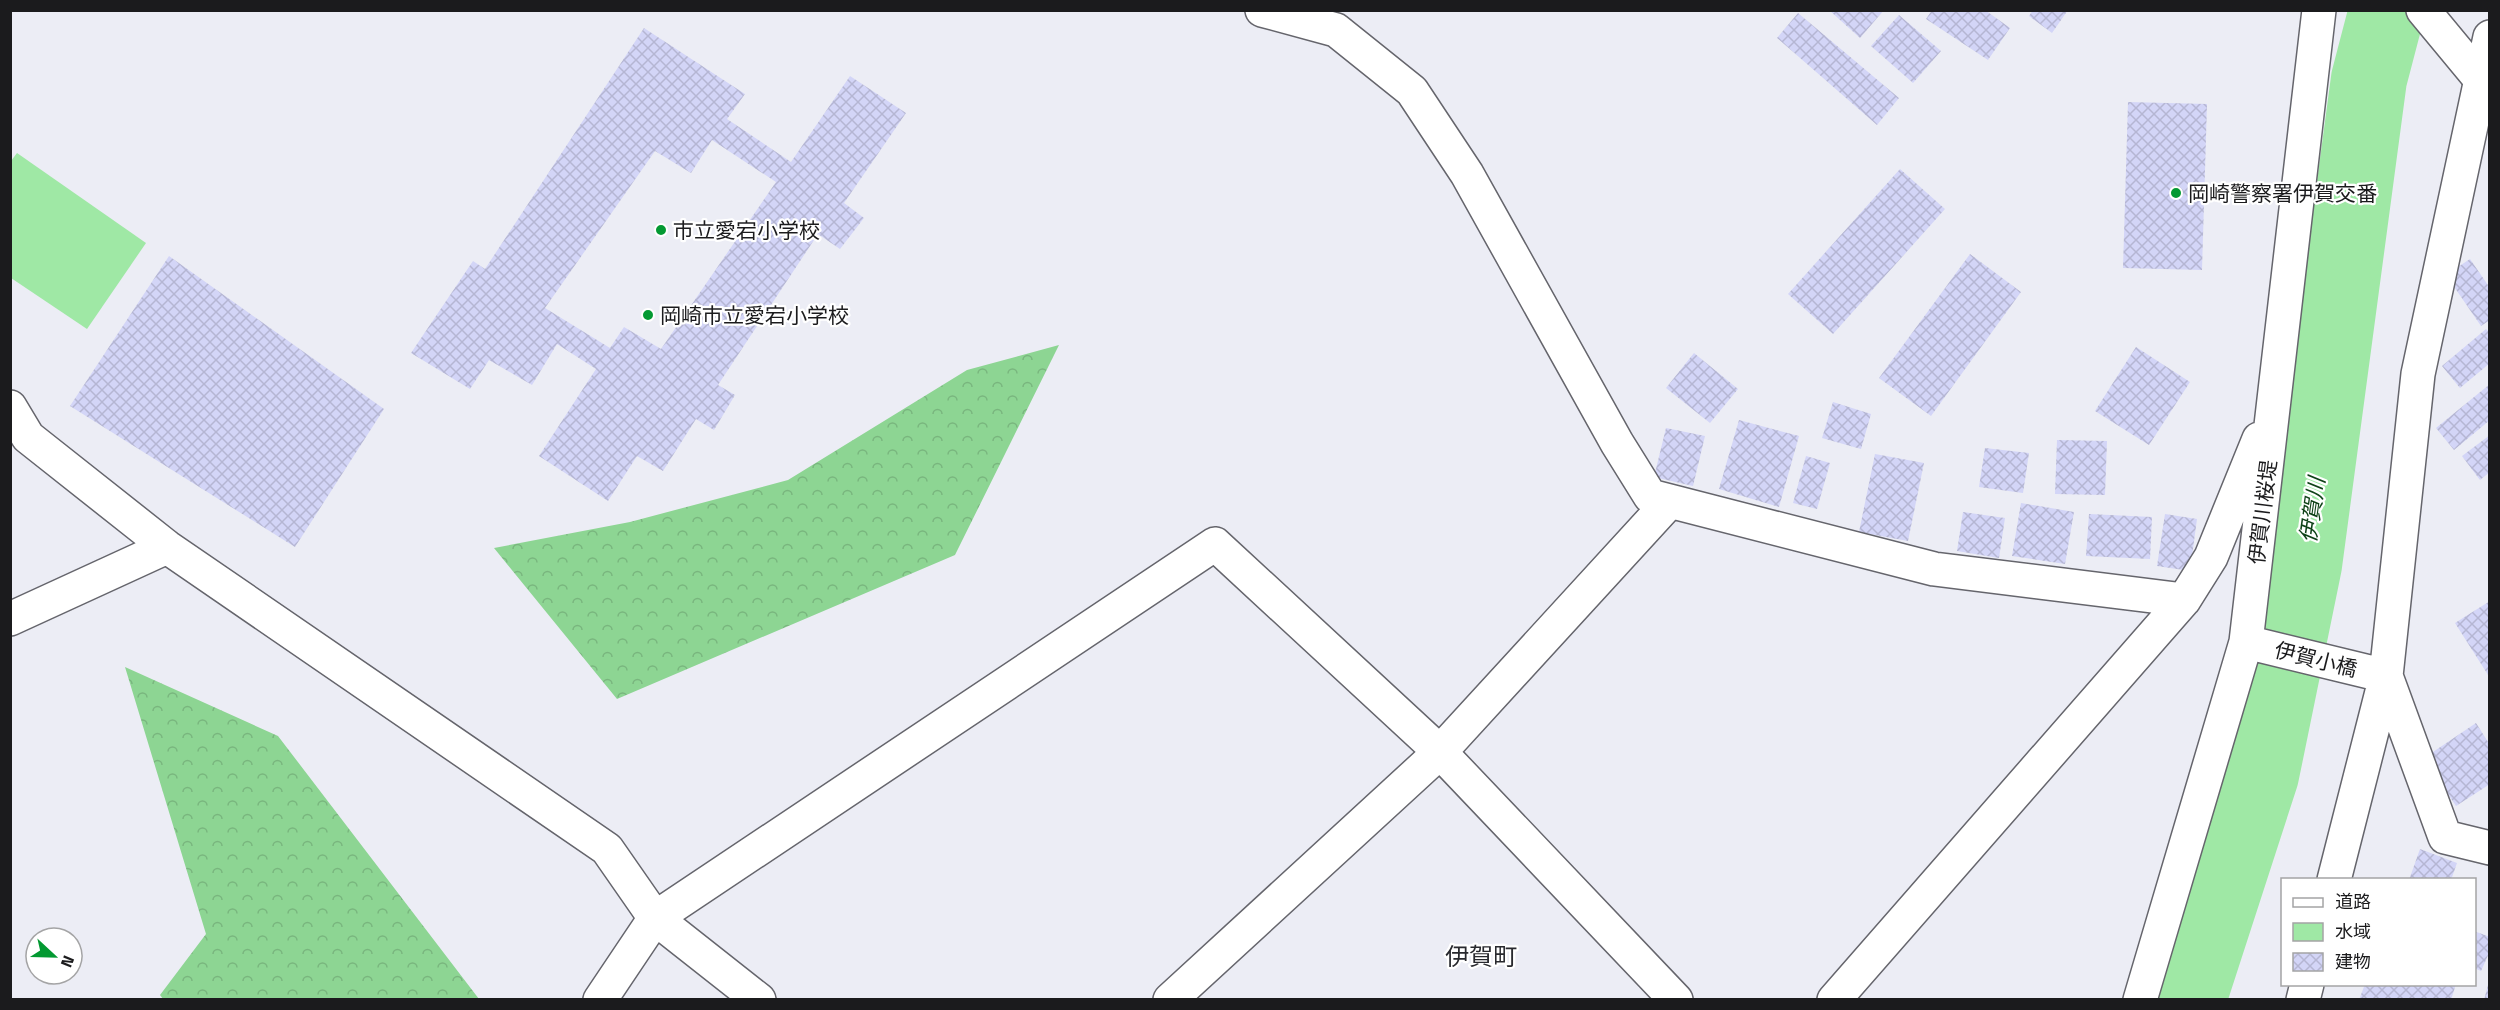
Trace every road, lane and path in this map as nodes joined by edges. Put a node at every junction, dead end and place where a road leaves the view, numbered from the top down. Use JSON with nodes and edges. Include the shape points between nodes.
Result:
{"nodes":[{"id":1,"x":1263,"y":10,"type":"edge"},
{"id":2,"x":2319,"y":10,"type":"edge"},
{"id":3,"x":2423,"y":10,"type":"edge"},
{"id":4,"x":2490,"y":37,"type":"edge"},
{"id":5,"x":2485,"y":88,"type":"edge"},
{"id":6,"x":2275,"y":402,"type":"junction"},
{"id":7,"x":10,"y":407,"type":"edge"},
{"id":8,"x":1669,"y":502,"type":"junction"},
{"id":9,"x":167,"y":548,"type":"junction"},
{"id":10,"x":2184,"y":600,"type":"junction"},
{"id":11,"x":10,"y":619,"type":"edge"},
{"id":12,"x":2246,"y":642,"type":"junction"},
{"id":13,"x":2386,"y":676,"type":"junction"},
{"id":14,"x":1440,"y":752,"type":"junction"},
{"id":15,"x":2490,"y":848,"type":"edge"},
{"id":16,"x":2334,"y":878,"type":"edge"},
{"id":17,"x":655,"y":918,"type":"junction"},
{"id":18,"x":600,"y":999,"type":"edge"},
{"id":19,"x":759,"y":999,"type":"edge"},
{"id":20,"x":1170,"y":999,"type":"edge"},
{"id":21,"x":1676,"y":999,"type":"edge"},
{"id":22,"x":1834,"y":999,"type":"edge"},
{"id":23,"x":2140,"y":999,"type":"edge"}],
"edges":[{"from":1,"to":8,"type":"street","via":[[1336,30],[1412,91],[1467,174],[1650,496]]},
{"from":2,"to":6,"type":"street","name":"伊賀川桜堤"},
{"from":3,"to":5,"type":"street"},
{"from":4,"to":5,"type":"street"},
{"from":5,"to":13,"type":"street","via":[[2418,374]]},
{"from":6,"to":10,"type":"street","via":[[2211,557]]},
{"from":6,"to":12,"type":"street","name":"伊賀川桜堤"},
{"from":7,"to":9,"type":"street","via":[[28,437]]},
{"from":8,"to":10,"type":"street","via":[[1934,568]]},
{"from":8,"to":14,"type":"street"},
{"from":9,"to":11,"type":"street"},
{"from":9,"to":17,"type":"street","via":[[607,849]]},
{"from":10,"to":22,"type":"street"},
{"from":12,"to":13,"type":"street","name":"伊賀小橋"},
{"from":12,"to":23,"type":"street","name":"伊賀川桜堤"},
{"from":13,"to":15,"type":"street","via":[[2445,837]]},
{"from":13,"to":16,"type":"street"},
{"from":14,"to":17,"type":"street","via":[[1215,544]]},
{"from":14,"to":20,"type":"street"},
{"from":14,"to":21,"type":"street"},
{"from":17,"to":18,"type":"street"},
{"from":17,"to":19,"type":"street"}]}
